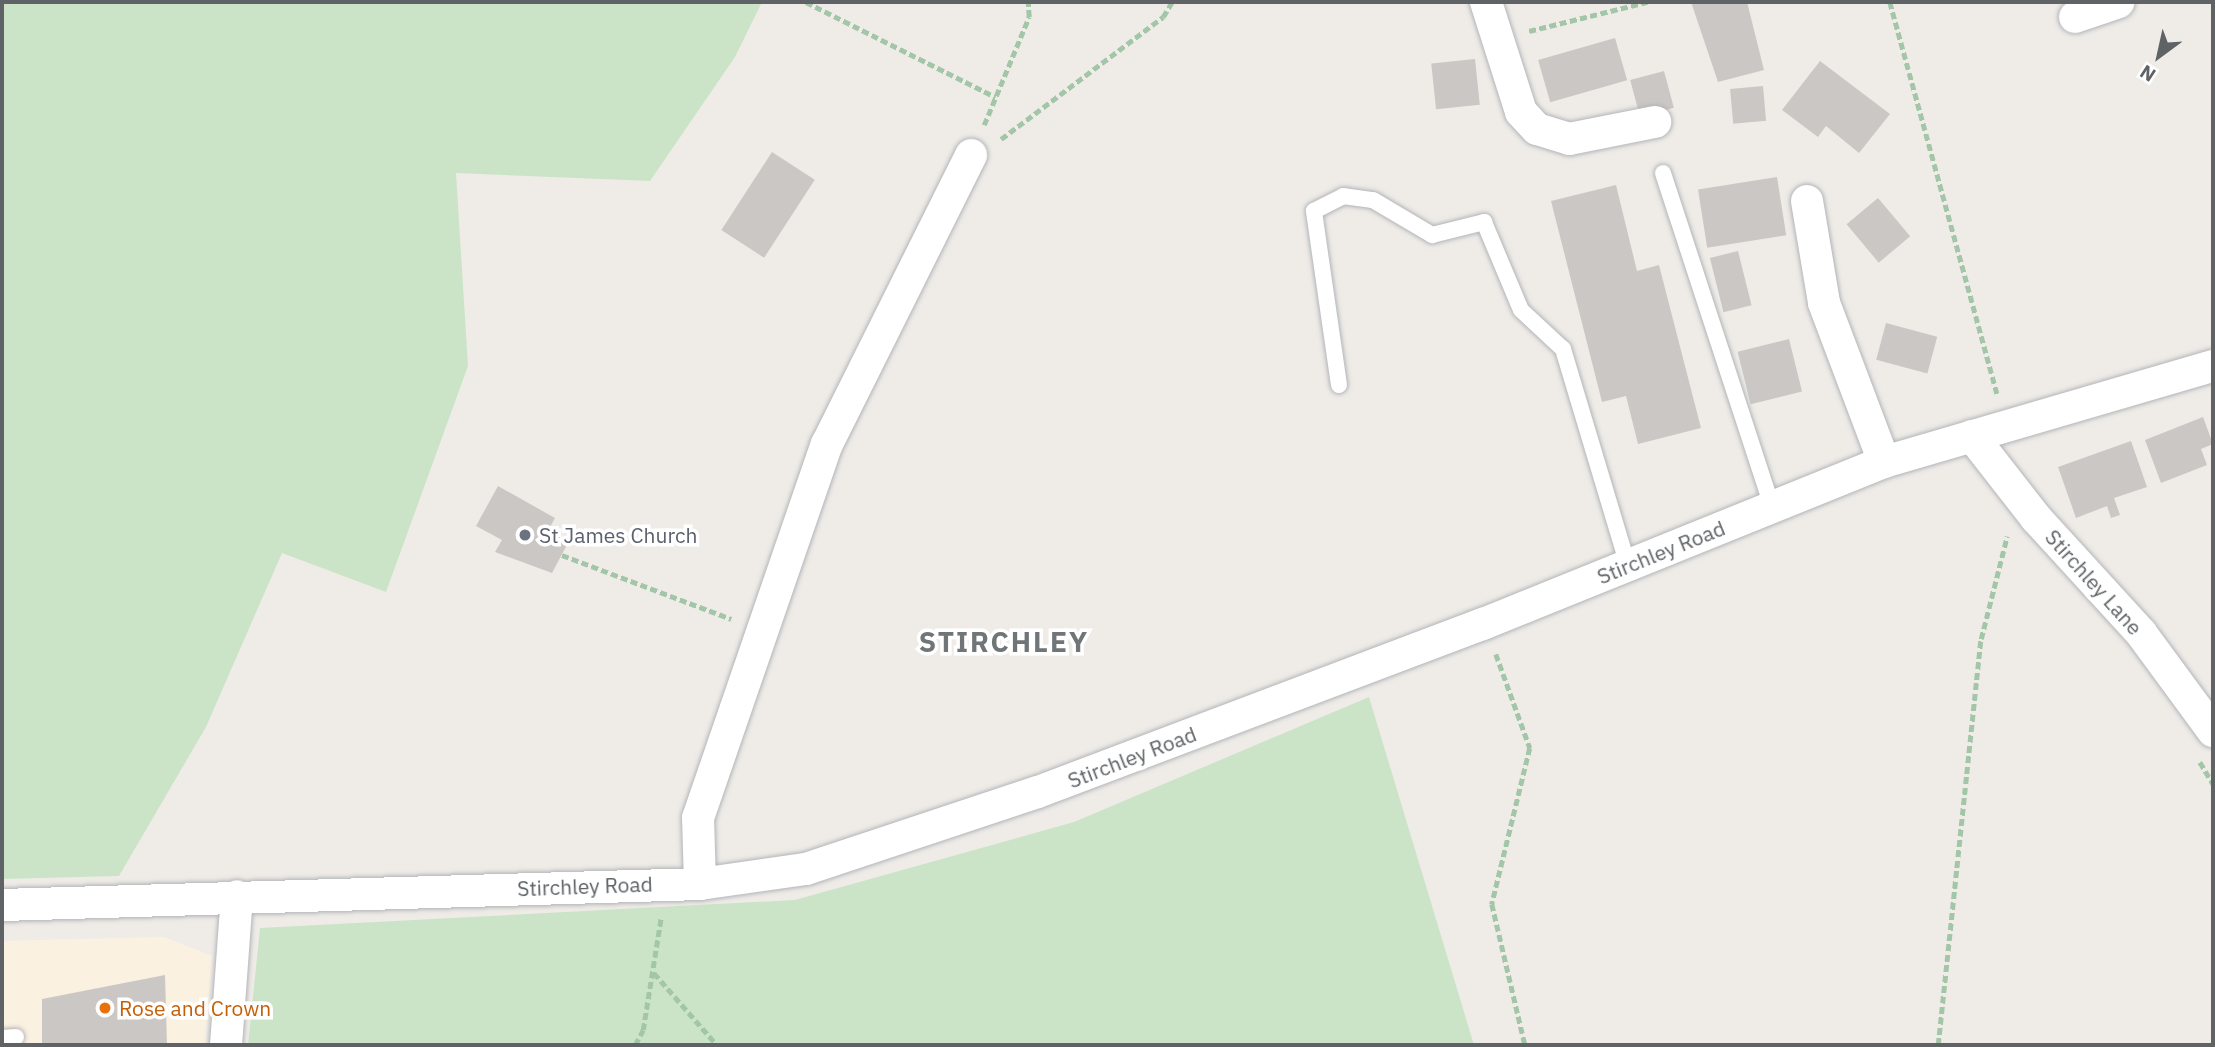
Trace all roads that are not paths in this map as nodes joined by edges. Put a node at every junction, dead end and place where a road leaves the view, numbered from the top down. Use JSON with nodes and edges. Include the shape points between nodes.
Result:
{"nodes":[{"id":1,"x":1486,"y":2,"type":"edge"},
{"id":2,"x":2119,"y":2,"type":"edge"},
{"id":3,"x":2075,"y":17,"type":"dead end"},
{"id":4,"x":1655,"y":122,"type":"dead end"},
{"id":5,"x":971,"y":155,"type":"road end"},
{"id":6,"x":1662,"y":173,"type":"dead end"},
{"id":7,"x":1807,"y":201,"type":"dead end"},
{"id":8,"x":2213,"y":366,"type":"edge"},
{"id":9,"x":1339,"y":385,"type":"dead end"},
{"id":10,"x":1972,"y":436,"type":"junction"},
{"id":11,"x":1884,"y":462,"type":"junction"},
{"id":12,"x":1772,"y":507,"type":"junction"},
{"id":13,"x":1628,"y":565,"type":"junction"},
{"id":14,"x":2213,"y":731,"type":"edge"},
{"id":15,"x":700,"y":884,"type":"junction"},
{"id":16,"x":237,"y":896,"type":"junction"},
{"id":17,"x":2,"y":905,"type":"edge"},
{"id":18,"x":226,"y":1045,"type":"edge"}],
"edges":[{"from":1,"to":4,"type":"street","via":[[1521,112],[1537,129],[1569,139]]},
{"from":2,"to":3,"type":"street"},
{"from":5,"to":15,"type":"street","via":[[827,444],[698,818]]},
{"from":6,"to":12,"type":"lane"},
{"from":7,"to":11,"type":"street","via":[[1824,303]]},
{"from":8,"to":10,"type":"street","name":"Stirchley Road"},
{"from":9,"to":13,"type":"lane","via":[[1314,211],[1343,196],[1373,200],[1432,235],[1484,222],[1521,310],[1563,349]]},
{"from":10,"to":11,"type":"street","name":"Stirchley Road"},
{"from":10,"to":14,"type":"street","name":"Stirchley Lane","via":[[2036,518],[2141,633]]},
{"from":11,"to":12,"type":"street","name":"Stirchley Road"},
{"from":12,"to":13,"type":"street","name":"Stirchley Road"},
{"from":13,"to":15,"type":"street","name":"Stirchley Road","via":[[1038,792],[806,869]]},
{"from":15,"to":16,"type":"street","name":"Stirchley Road"},
{"from":16,"to":17,"type":"street","name":"Stirchley Road"},
{"from":16,"to":18,"type":"street"}]}
